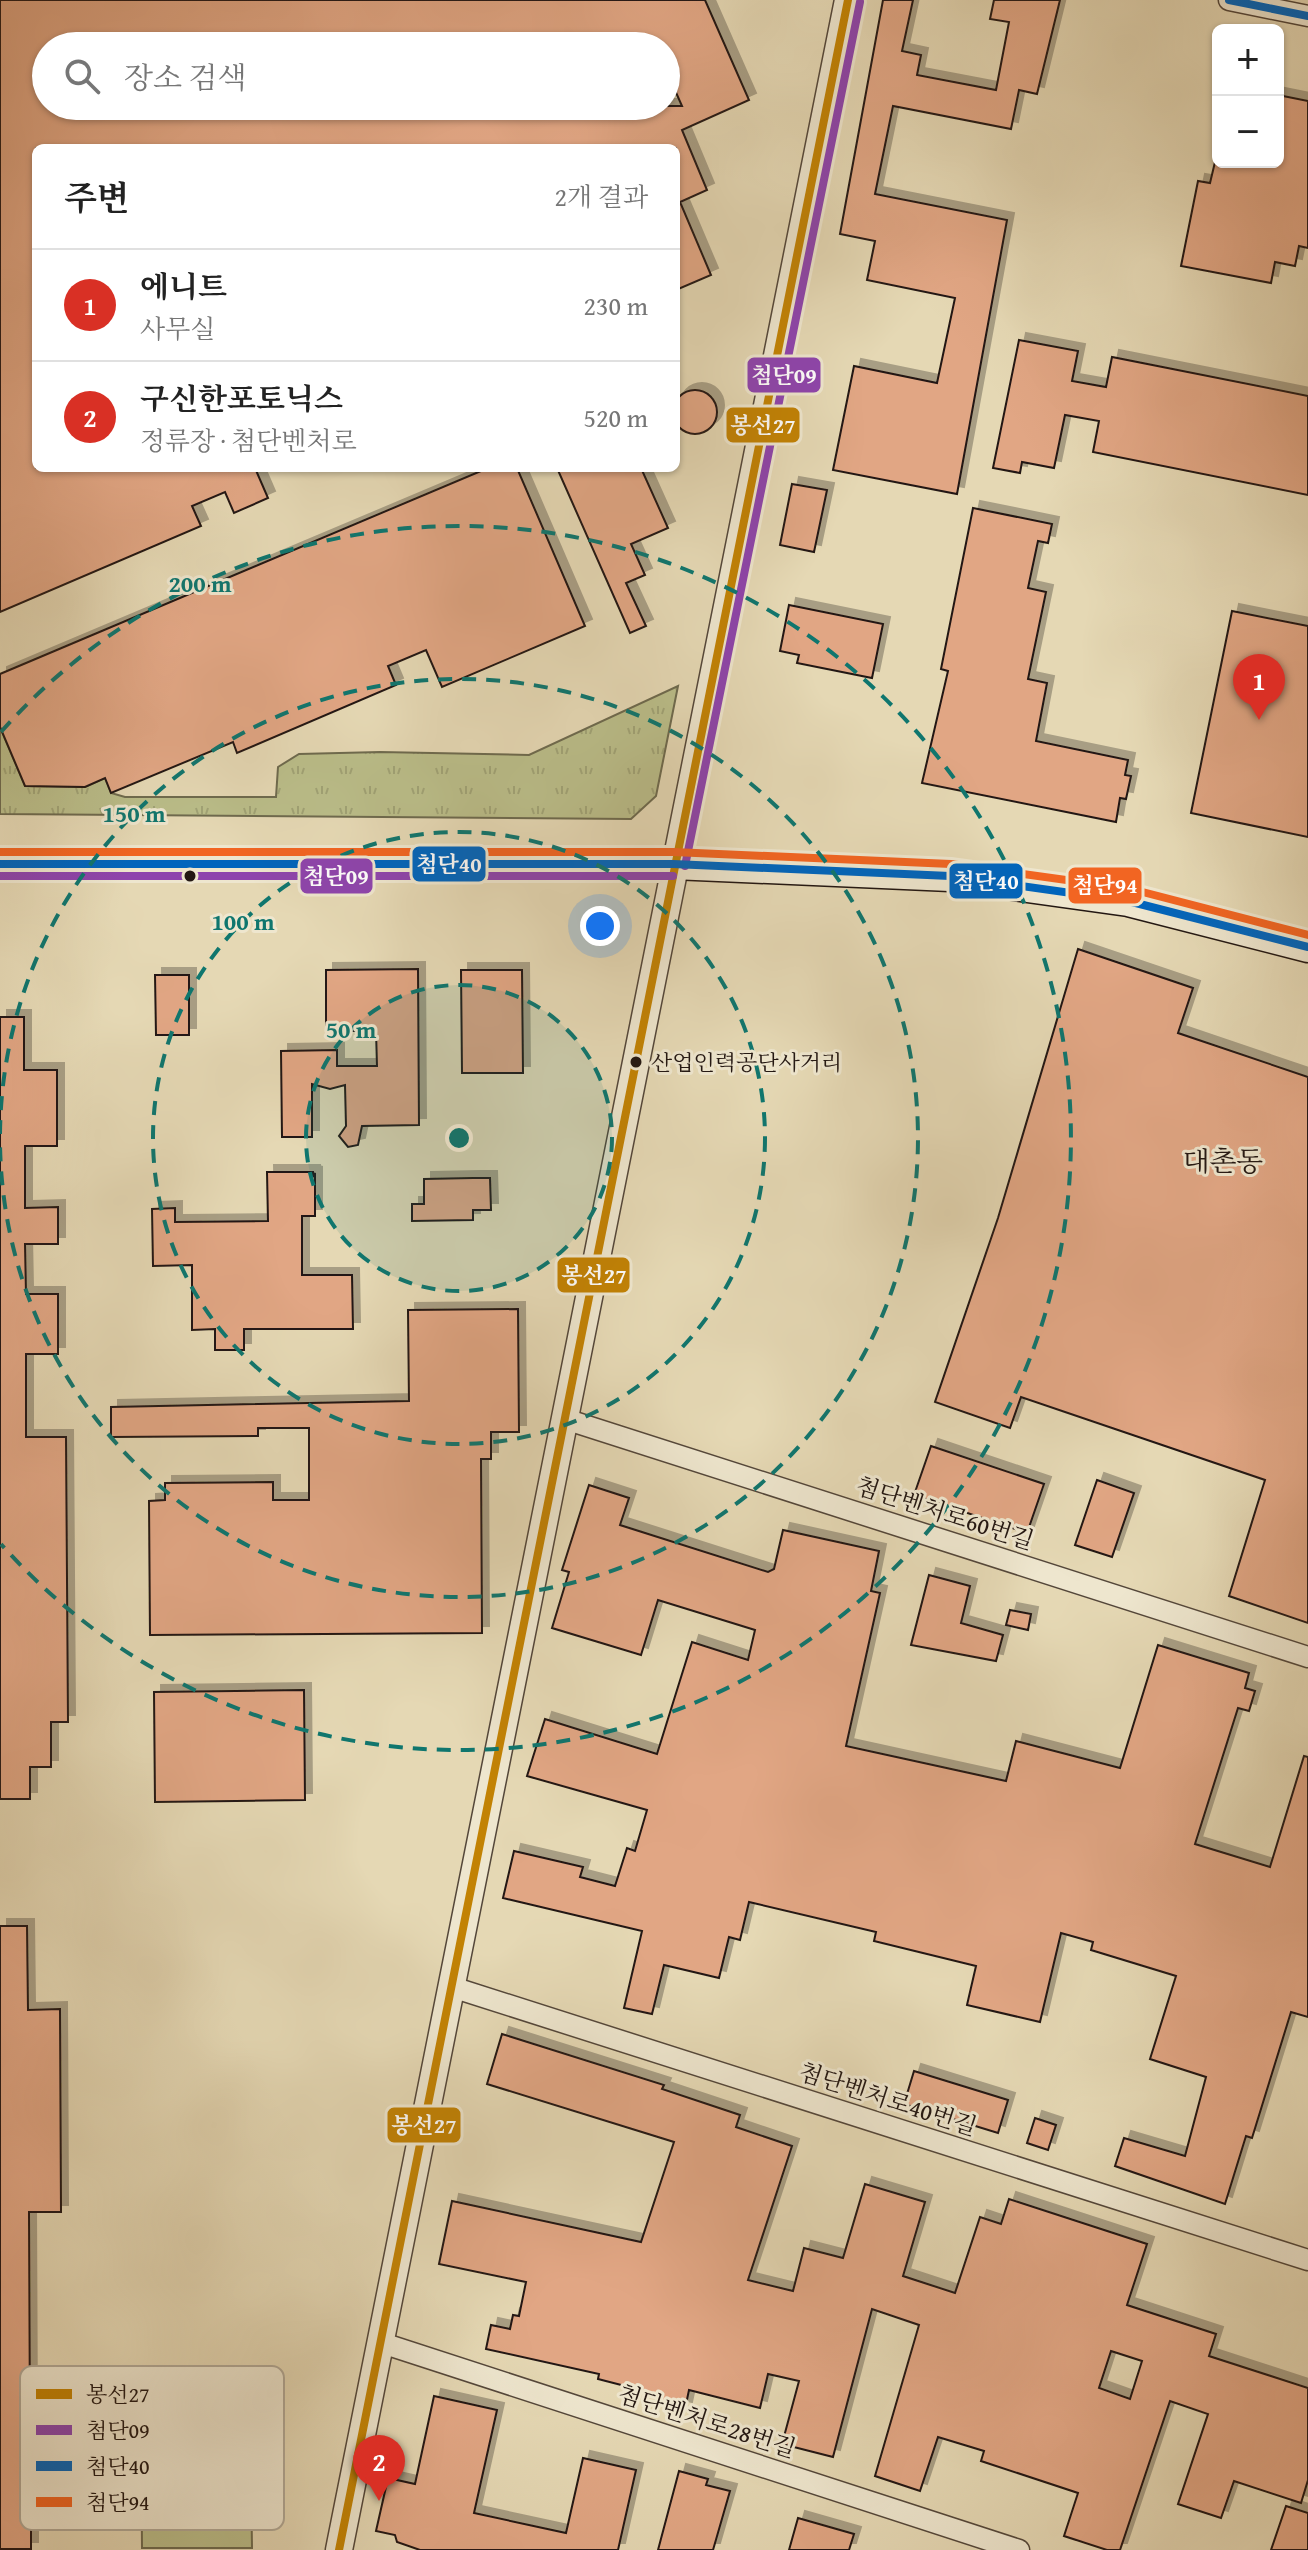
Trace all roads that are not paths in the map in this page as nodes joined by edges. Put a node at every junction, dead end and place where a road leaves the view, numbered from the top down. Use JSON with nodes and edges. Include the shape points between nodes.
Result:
{"nodes":[{"id":1,"x":848,"y":0,"type":"edge"},
{"id":2,"x":1229,"y":0,"type":"edge"},
{"id":3,"x":1308,"y":16,"type":"edge"},
{"id":4,"x":0,"y":864,"type":"edge"},
{"id":5,"x":673,"y":864,"type":"junction"},
{"id":6,"x":1308,"y":947,"type":"edge"},
{"id":7,"x":565,"y":1419,"type":"junction"},
{"id":8,"x":1308,"y":1657,"type":"edge"},
{"id":9,"x":452,"y":1987,"type":"junction"},
{"id":10,"x":1308,"y":2260,"type":"edge"},
{"id":11,"x":379,"y":2342,"type":"junction"},
{"id":12,"x":339,"y":2550,"type":"edge"},
{"id":13,"x":1019,"y":2550,"type":"edge"}],
"edges":[{"from":1,"to":5,"type":"street"},
{"from":2,"to":3,"type":"street"},
{"from":4,"to":5,"type":"main road"},
{"from":5,"to":6,"type":"main road","via":[[950,876],[1025,885],[1128,901]]},
{"from":5,"to":7,"type":"street"},
{"from":7,"to":8,"type":"street","name":"첨단벤처로60번길"},
{"from":7,"to":9,"type":"street"},
{"from":9,"to":10,"type":"street","name":"첨단벤처로40번길"},
{"from":9,"to":11,"type":"street"},
{"from":11,"to":12,"type":"street"},
{"from":11,"to":13,"type":"street","name":"첨단벤처로28번길"}]}
